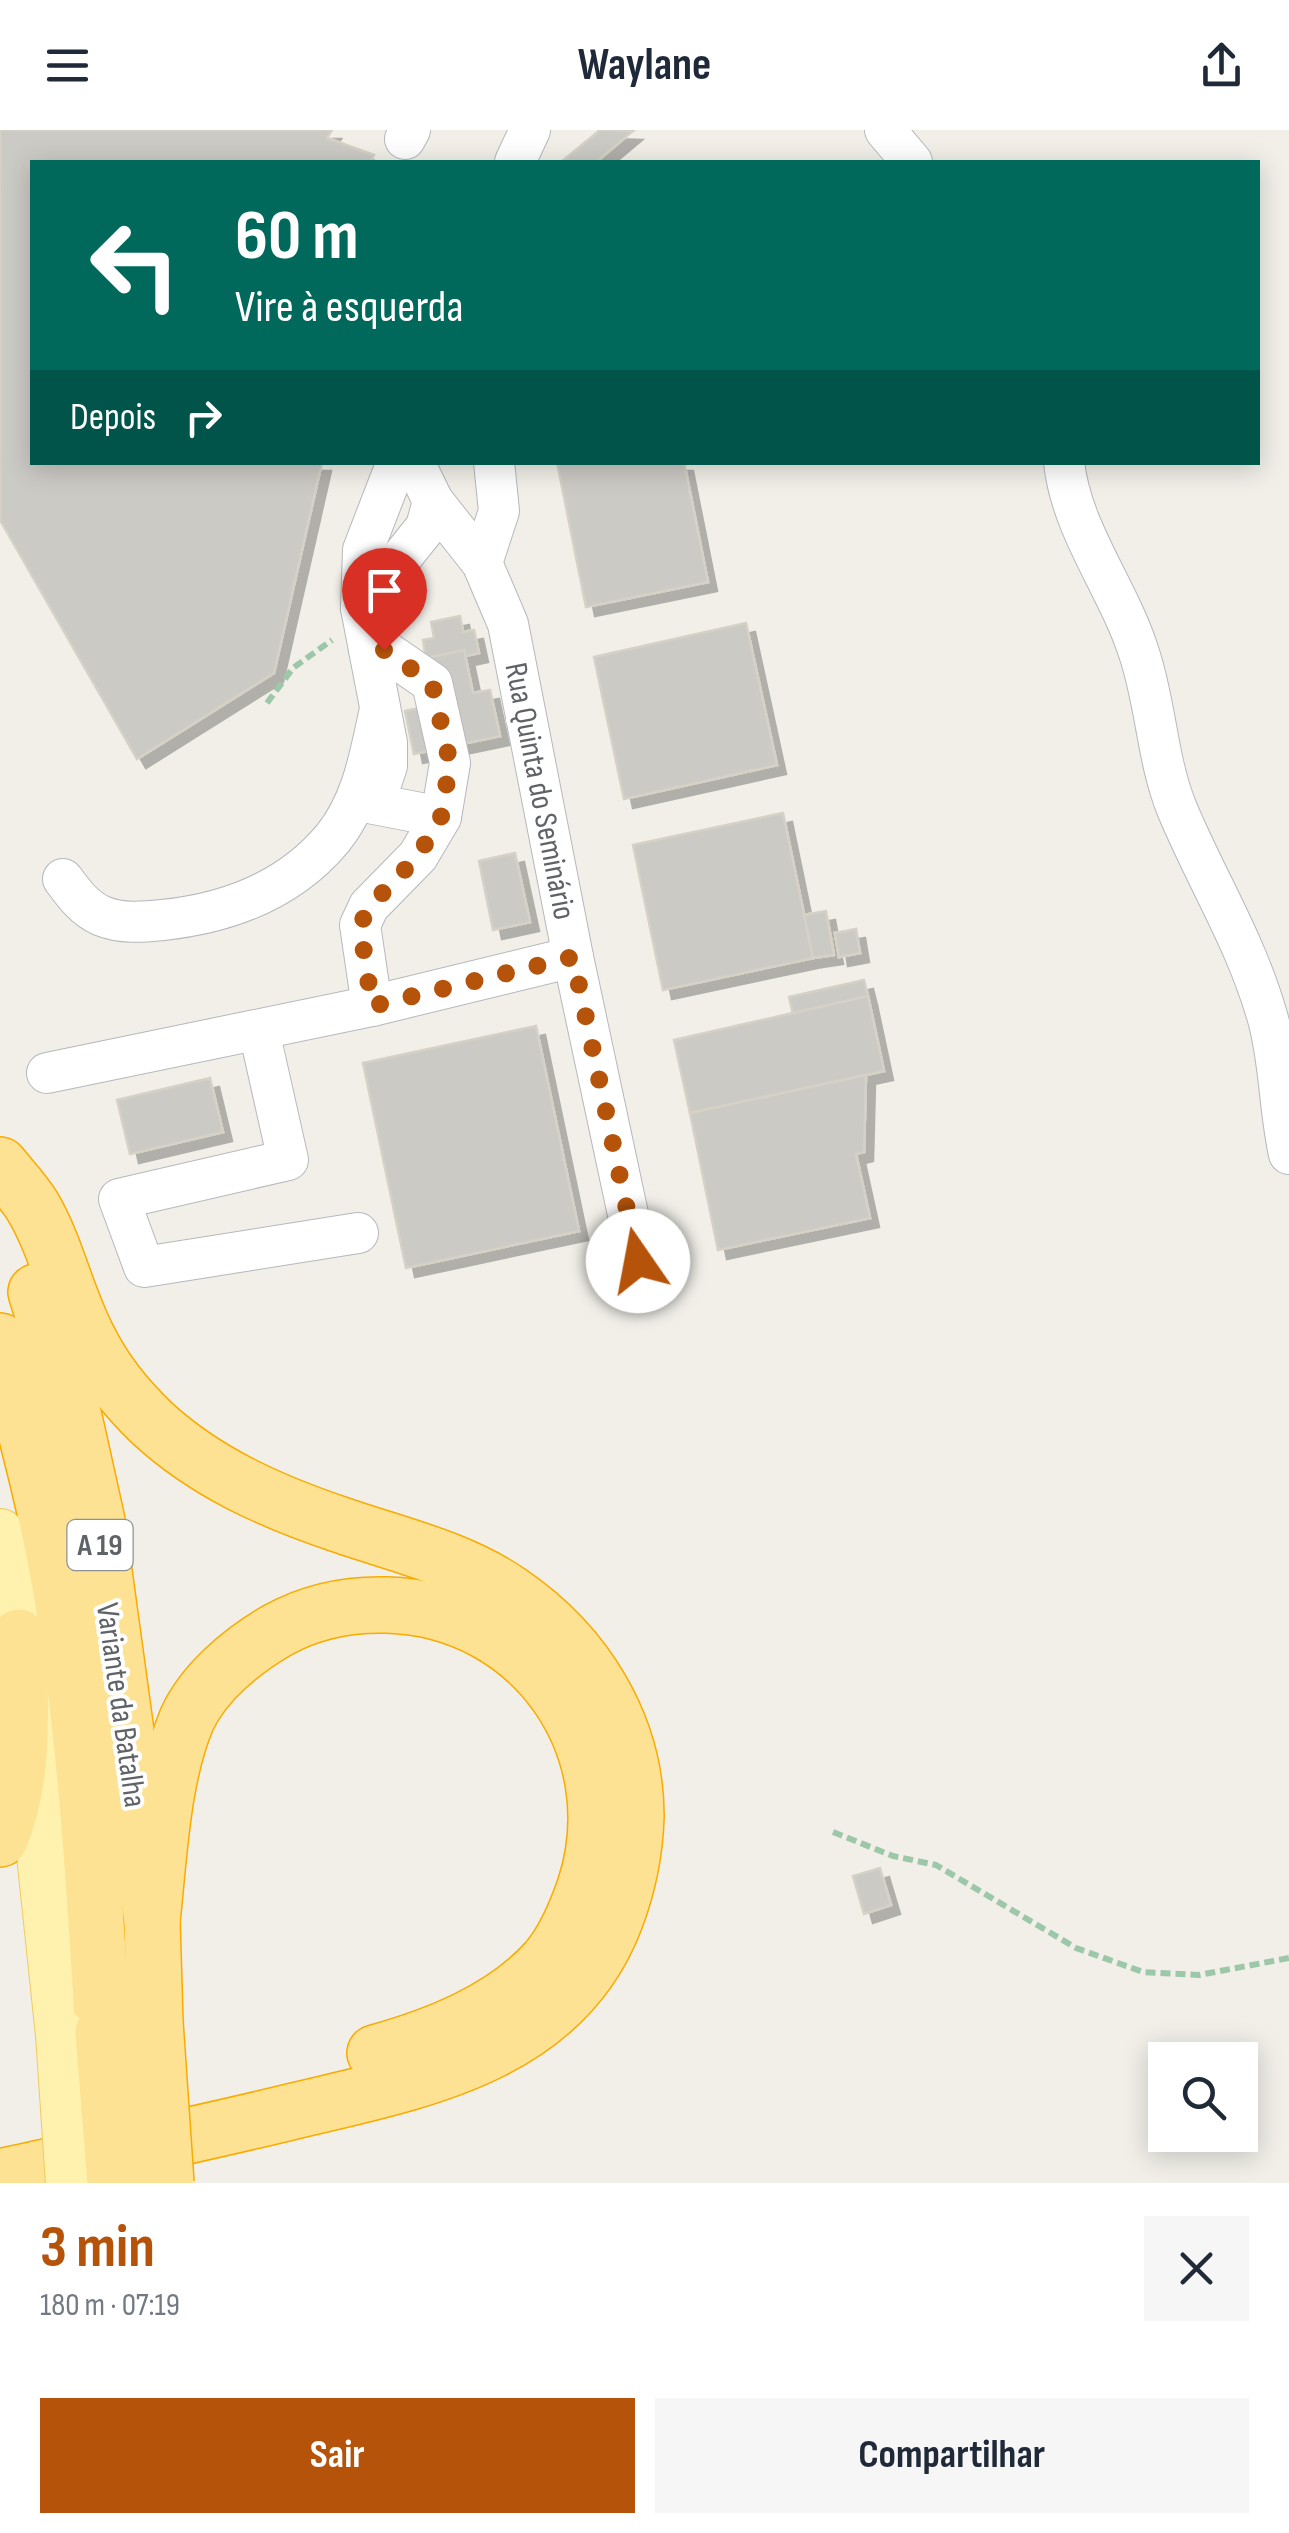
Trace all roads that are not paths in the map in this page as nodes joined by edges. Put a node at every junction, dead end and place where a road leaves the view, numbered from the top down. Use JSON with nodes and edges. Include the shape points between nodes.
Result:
{"nodes":[{"id":1,"x":530,"y":130,"type":"edge"},
{"id":2,"x":885,"y":130,"type":"edge"},
{"id":3,"x":516,"y":160,"type":"edge"},
{"id":4,"x":910,"y":160,"type":"edge"},
{"id":5,"x":396,"y":465,"type":"edge"},
{"id":6,"x":415,"y":465,"type":"edge"},
{"id":7,"x":494,"y":465,"type":"edge"},
{"id":8,"x":1064,"y":465,"type":"edge"},
{"id":9,"x":433,"y":501,"type":"junction"},
{"id":10,"x":363,"y":550,"type":"junction"},
{"id":11,"x":482,"y":563,"type":"junction"},
{"id":12,"x":356,"y":631,"type":"junction"},
{"id":13,"x":380,"y":709,"type":"junction"},
{"id":14,"x":441,"y":817,"type":"junction"},
{"id":15,"x":63,"y":879,"type":"dead end"},
{"id":16,"x":573,"y":957,"type":"junction"},
{"id":17,"x":372,"y":1006,"type":"junction"},
{"id":18,"x":259,"y":1031,"type":"junction"},
{"id":19,"x":47,"y":1074,"type":"dead end"},
{"id":20,"x":1289,"y":1154,"type":"edge"},
{"id":21,"x":0,"y":1165,"type":"edge"},
{"id":22,"x":0,"y":1180,"type":"edge"},
{"id":23,"x":358,"y":1234,"type":"dead end"},
{"id":24,"x":638,"y":1261,"type":"dead end"},
{"id":25,"x":0,"y":1340,"type":"edge"},
{"id":26,"x":0,"y":1534,"type":"edge"},
{"id":27,"x":12,"y":1615,"type":"edge"},
{"id":28,"x":0,"y":1839,"type":"edge"},
{"id":29,"x":152,"y":1921,"type":"junction"},
{"id":30,"x":106,"y":2030,"type":"junction"},
{"id":31,"x":0,"y":2141,"type":"edge"},
{"id":32,"x":0,"y":2177,"type":"edge"},
{"id":33,"x":71,"y":2183,"type":"edge"},
{"id":34,"x":115,"y":2183,"type":"edge"},
{"id":35,"x":166,"y":2183,"type":"edge"}],
"edges":[{"from":1,"to":3,"type":"street"},
{"from":2,"to":4,"type":"street"},
{"from":5,"to":10,"type":"street"},
{"from":6,"to":9,"type":"street","name":"Rua Quinta do Seminário"},
{"from":7,"to":11,"type":"street","via":[[499,511]]},
{"from":8,"to":20,"type":"street","via":[[1066,484],[1140,656],[1176,806],[1240,938],[1269,1022]]},
{"from":9,"to":10,"type":"street","via":[[384,523]]},
{"from":9,"to":11,"type":"street","name":"Rua Quinta do Seminário"},
{"from":9,"to":12,"type":"street","via":[[426,528]]},
{"from":10,"to":12,"type":"street"},
{"from":11,"to":16,"type":"street","name":"Rua Quinta do Seminário","via":[[508,624]]},
{"from":12,"to":13,"type":"street"},
{"from":12,"to":14,"type":"street","via":[[432,683],[450,763]]},
{"from":13,"to":14,"type":"street","via":[[387,766],[374,804]]},
{"from":13,"to":15,"type":"street","via":[[351,810],[317,855],[262,895],[183,918],[122,921],[80,902]]},
{"from":14,"to":17,"type":"street","via":[[360,925]]},
{"from":16,"to":17,"type":"street"},
{"from":16,"to":24,"type":"street","name":"Rua Quinta do Seminário"},
{"from":17,"to":18,"type":"street"},
{"from":18,"to":19,"type":"street"},
{"from":18,"to":23,"type":"street","via":[[288,1160],[119,1199],[144,1267]]},
{"from":21,"to":32,"type":"highway","via":[[33,1206],[88,1339],[150,1421],[242,1486],[510,1592],[587,1666],[621,1729],[636,1793],[633,1860],[610,1932],[579,1985],[530,2029],[488,2054],[394,2087]]},
{"from":22,"to":29,"type":"highway","name":"Variante da Batalha","number":"A 19","via":[[86,1464]]},
{"from":25,"to":30,"type":"highway","name":"Variante da Batalha","number":"A 19","via":[[40,1483],[60,1587]]},
{"from":26,"to":27,"type":"main road"},
{"from":27,"to":28,"type":"highway","via":[[20,1746]]},
{"from":27,"to":30,"type":"main road"},
{"from":29,"to":30,"type":"highway","name":"Variante da Batalha","number":"A 19"},
{"from":29,"to":31,"type":"highway","via":[[174,1758],[188,1716],[252,1644],[302,1616],[358,1604],[402,1605],[474,1623],[527,1660],[580,1732],[596,1801],[591,1866],[570,1926],[548,1960],[517,1988],[462,2021],[395,2047]]},
{"from":30,"to":33,"type":"main road","bridge":true},
{"from":30,"to":34,"type":"highway","name":"Variante da Batalha","number":"A 19","bridge":true},
{"from":30,"to":35,"type":"highway","name":"Variante da Batalha","number":"A 19","bridge":true}]}
